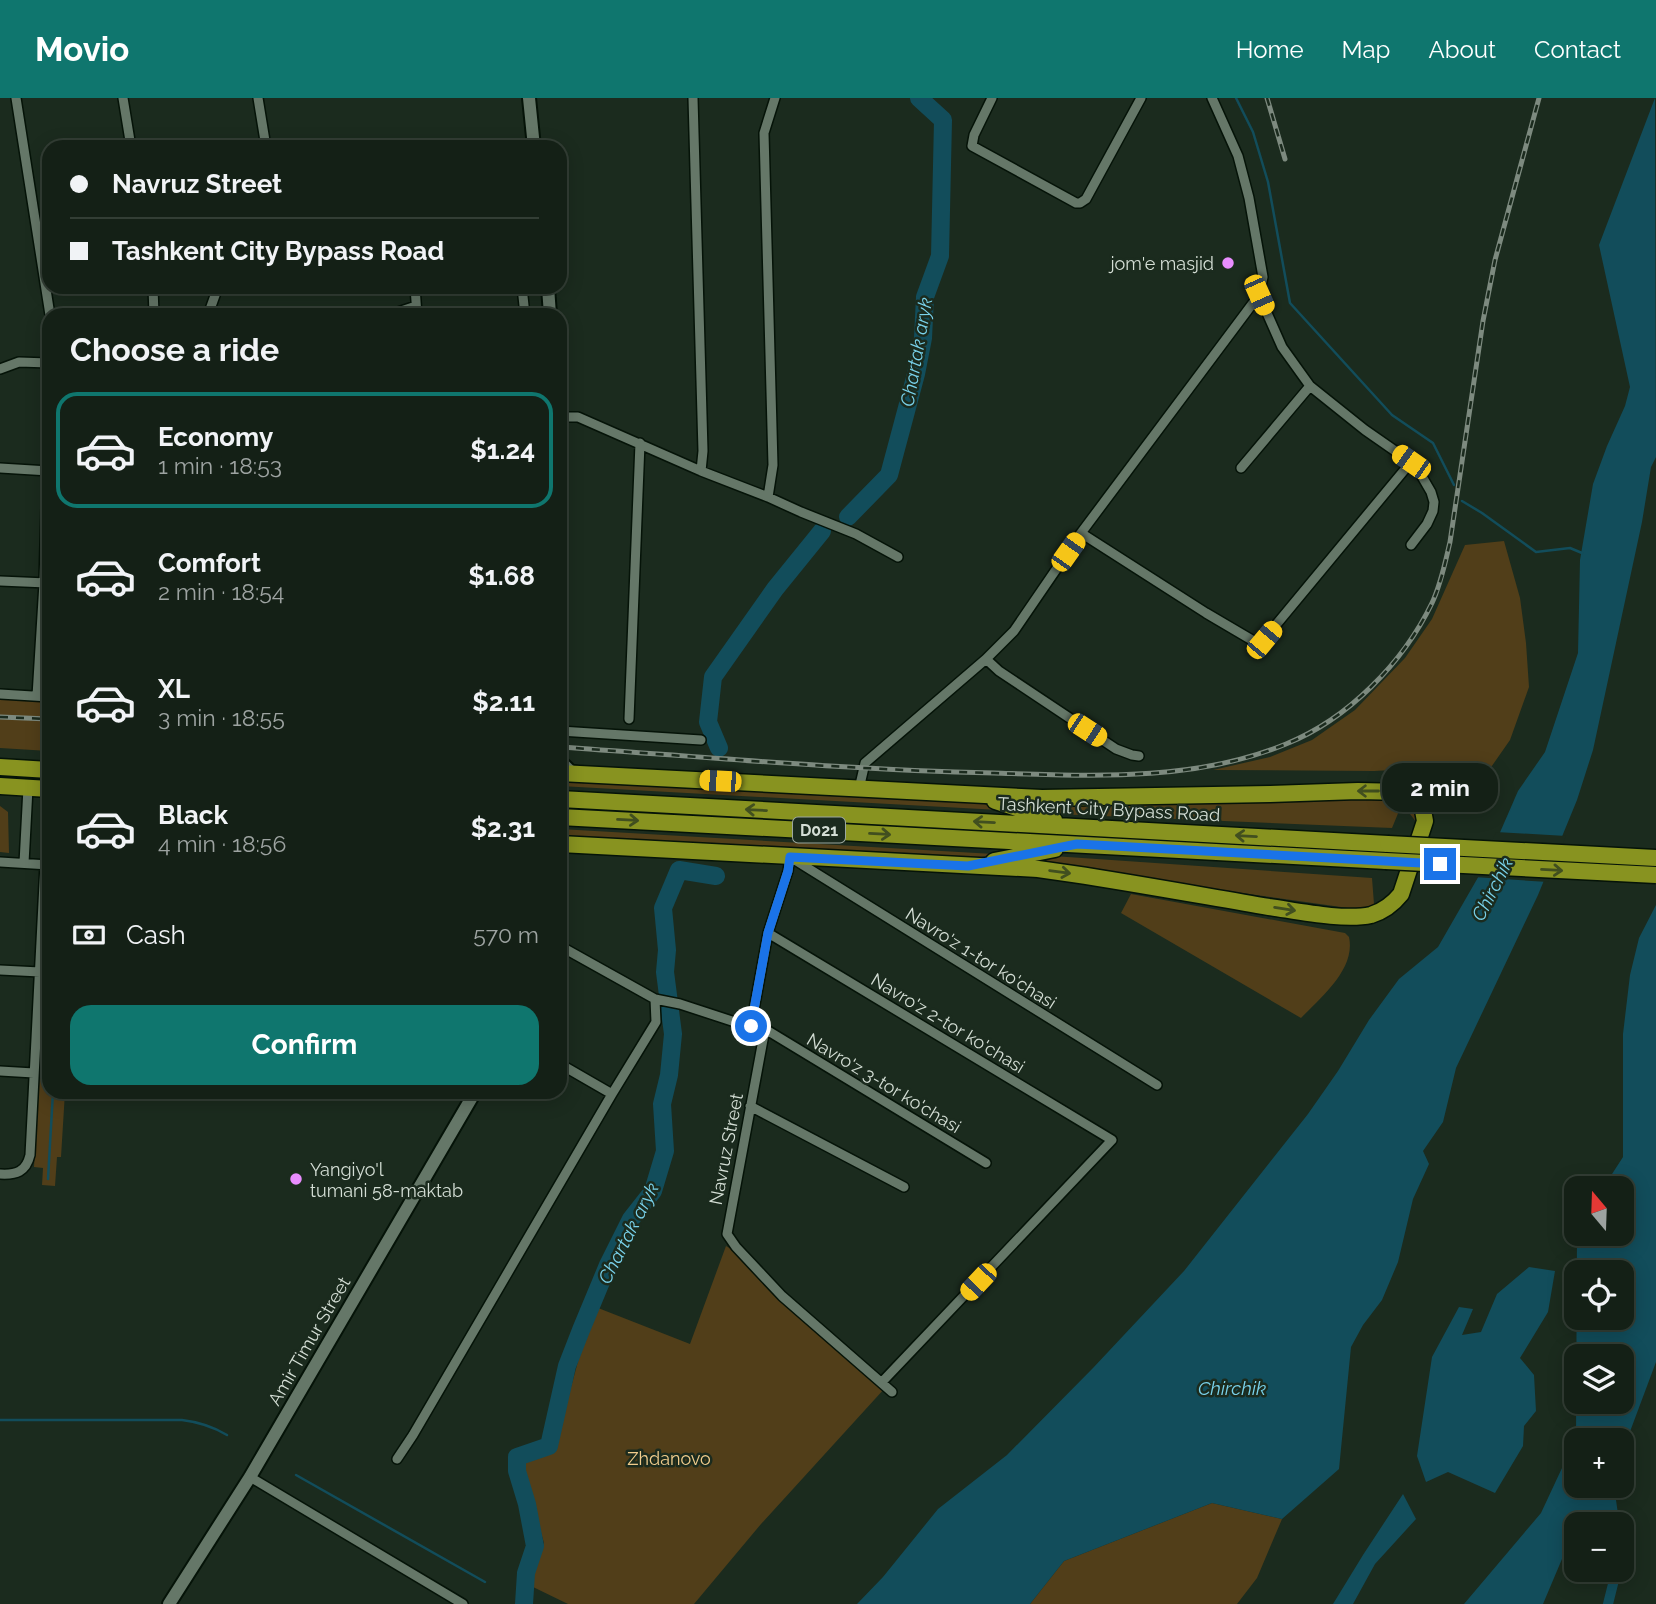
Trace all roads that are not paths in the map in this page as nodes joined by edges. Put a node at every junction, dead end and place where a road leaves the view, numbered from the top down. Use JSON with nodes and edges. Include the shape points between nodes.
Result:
{"nodes":[{"id":1,"x":16,"y":98,"type":"edge"},
{"id":2,"x":123,"y":98,"type":"edge"},
{"id":3,"x":258,"y":98,"type":"edge"},
{"id":4,"x":529,"y":98,"type":"edge"},
{"id":5,"x":693,"y":98,"type":"edge"},
{"id":6,"x":775,"y":98,"type":"edge"},
{"id":7,"x":992,"y":98,"type":"edge"},
{"id":8,"x":1141,"y":98,"type":"edge"},
{"id":9,"x":1212,"y":98,"type":"edge"},
{"id":10,"x":130,"y":140,"type":"edge"},
{"id":11,"x":265,"y":140,"type":"edge"},
{"id":12,"x":533,"y":140,"type":"edge"},
{"id":13,"x":42,"y":264,"type":"edge"},
{"id":14,"x":1259,"y":295,"type":"junction"},
{"id":15,"x":42,"y":363,"type":"edge"},
{"id":16,"x":0,"y":369,"type":"edge"},
{"id":17,"x":1310,"y":386,"type":"junction"},
{"id":18,"x":567,"y":417,"type":"edge"},
{"id":19,"x":640,"y":443,"type":"junction"},
{"id":20,"x":1411,"y":462,"type":"junction"},
{"id":21,"x":0,"y":468,"type":"edge"},
{"id":22,"x":1241,"y":468,"type":"dead end"},
{"id":23,"x":42,"y":471,"type":"edge"},
{"id":24,"x":701,"y":471,"type":"junction"},
{"id":25,"x":768,"y":496,"type":"junction"},
{"id":26,"x":1081,"y":533,"type":"junction"},
{"id":27,"x":1411,"y":545,"type":"dead end"},
{"id":28,"x":898,"y":557,"type":"dead end"},
{"id":29,"x":0,"y":581,"type":"edge"},
{"id":30,"x":42,"y":583,"type":"edge"},
{"id":31,"x":42,"y":640,"type":"edge"},
{"id":32,"x":986,"y":659,"type":"junction"},
{"id":33,"x":0,"y":694,"type":"edge"},
{"id":34,"x":37,"y":696,"type":"junction"},
{"id":35,"x":42,"y":696,"type":"edge"},
{"id":36,"x":629,"y":719,"type":"dead end"},
{"id":37,"x":567,"y":731,"type":"edge"},
{"id":38,"x":701,"y":740,"type":"dead end"},
{"id":39,"x":1139,"y":756,"type":"dead end"},
{"id":40,"x":0,"y":768,"type":"edge"},
{"id":41,"x":567,"y":768,"type":"edge"},
{"id":42,"x":28,"y":769,"type":"junction"},
{"id":43,"x":42,"y":770,"type":"edge"},
{"id":44,"x":567,"y":773,"type":"edge"},
{"id":45,"x":582,"y":774,"type":"junction"},
{"id":46,"x":0,"y":786,"type":"edge"},
{"id":47,"x":28,"y":788,"type":"junction"},
{"id":48,"x":42,"y":789,"type":"edge"},
{"id":49,"x":859,"y":789,"type":"junction"},
{"id":50,"x":972,"y":794,"type":"junction"},
{"id":51,"x":567,"y":799,"type":"edge"},
{"id":52,"x":567,"y":817,"type":"edge"},
{"id":53,"x":1076,"y":827,"type":"junction"},
{"id":54,"x":567,"y":844,"type":"edge"},
{"id":55,"x":1077,"y":844,"type":"junction"},
{"id":56,"x":790,"y":857,"type":"junction"},
{"id":57,"x":1656,"y":858,"type":"edge"},
{"id":58,"x":0,"y":862,"type":"edge"},
{"id":59,"x":24,"y":863,"type":"junction"},
{"id":60,"x":42,"y":864,"type":"edge"},
{"id":61,"x":968,"y":866,"type":"junction"},
{"id":62,"x":1656,"y":875,"type":"edge"},
{"id":63,"x":768,"y":933,"type":"junction"},
{"id":64,"x":42,"y":941,"type":"edge"},
{"id":65,"x":567,"y":950,"type":"edge"},
{"id":66,"x":0,"y":970,"type":"edge"},
{"id":67,"x":40,"y":972,"type":"junction"},
{"id":68,"x":658,"y":1000,"type":"junction"},
{"id":69,"x":751,"y":1026,"type":"junction"},
{"id":70,"x":765,"y":1029,"type":"junction"},
{"id":71,"x":567,"y":1068,"type":"edge"},
{"id":72,"x":0,"y":1071,"type":"edge"},
{"id":73,"x":34,"y":1073,"type":"junction"},
{"id":74,"x":1157,"y":1085,"type":"dead end"},
{"id":75,"x":612,"y":1094,"type":"junction"},
{"id":76,"x":471,"y":1099,"type":"edge"},
{"id":77,"x":750,"y":1106,"type":"junction"},
{"id":78,"x":986,"y":1163,"type":"dead end"},
{"id":79,"x":0,"y":1174,"type":"edge"},
{"id":80,"x":904,"y":1187,"type":"dead end"},
{"id":81,"x":882,"y":1382,"type":"junction"},
{"id":82,"x":892,"y":1392,"type":"dead end"},
{"id":83,"x":397,"y":1459,"type":"dead end"},
{"id":84,"x":250,"y":1477,"type":"junction"},
{"id":85,"x":169,"y":1604,"type":"edge"},
{"id":86,"x":463,"y":1604,"type":"edge"}],
"edges":[{"from":1,"to":13,"type":"street"},
{"from":2,"to":10,"type":"street"},
{"from":3,"to":11,"type":"street"},
{"from":4,"to":12,"type":"main road"},
{"from":5,"to":24,"type":"street"},
{"from":6,"to":25,"type":"street","via":[[764,132],[774,465]]},
{"from":7,"to":8,"type":"street","via":[[972,146],[1076,203],[1086,199]]},
{"from":9,"to":14,"type":"street","via":[[1238,156],[1249,198],[1263,278]]},
{"from":14,"to":17,"type":"street","via":[[1282,346]]},
{"from":14,"to":26,"type":"street"},
{"from":15,"to":16,"type":"street","via":[[19,362]]},
{"from":17,"to":20,"type":"street"},
{"from":17,"to":22,"type":"street"},
{"from":18,"to":19,"type":"street","via":[[578,417]]},
{"from":19,"to":24,"type":"street"},
{"from":19,"to":36,"type":"street"},
{"from":20,"to":26,"type":"street","via":[[1261,643]]},
{"from":20,"to":27,"type":"street","via":[[1434,502],[1427,524]]},
{"from":21,"to":23,"type":"street"},
{"from":24,"to":25,"type":"street"},
{"from":25,"to":28,"type":"street"},
{"from":26,"to":32,"type":"street","via":[[1014,631]]},
{"from":29,"to":30,"type":"street"},
{"from":31,"to":34,"type":"street"},
{"from":32,"to":39,"type":"street","via":[[1116,749]]},
{"from":32,"to":49,"type":"street","via":[[865,763]]},
{"from":33,"to":34,"type":"street"},
{"from":34,"to":35,"type":"street"},
{"from":37,"to":38,"type":"street"},
{"from":40,"to":42,"type":"highway"},
{"from":41,"to":45,"type":"main road"},
{"from":42,"to":43,"type":"highway"},
{"from":42,"to":47,"type":"highway","via":[[23,778]]},
{"from":44,"to":45,"type":"highway"},
{"from":45,"to":49,"type":"highway"},
{"from":46,"to":47,"type":"highway"},
{"from":47,"to":48,"type":"highway"},
{"from":47,"to":59,"type":"street"},
{"from":49,"to":50,"type":"highway"},
{"from":50,"to":53,"type":"highway"},
{"from":61,"to":50,"type":"highway","one_way":true,"via":[[1056,871],[1302,912],[1367,915],[1384,910],[1401,894],[1425,821],[1422,805],[1406,792]]},
{"from":53,"to":51,"type":"highway","name":"Tashkent City Bypass Road","number":"D021","one_way":true},
{"from":52,"to":55,"type":"highway","name":"Tashkent City Bypass Road","number":"D021","one_way":true},
{"from":57,"to":53,"type":"highway","name":"Tashkent City Bypass Road","number":"D021","one_way":true,"bridge":true},
{"from":54,"to":56,"type":"highway"},
{"from":55,"to":61,"type":"highway"},
{"from":55,"to":62,"type":"highway","name":"Tashkent City Bypass Road","number":"D021","one_way":true,"bridge":true},
{"from":56,"to":61,"type":"highway"},
{"from":56,"to":63,"type":"street"},
{"from":56,"to":74,"type":"street","name":"Navro'z 1-tor ko'chasi"},
{"from":58,"to":59,"type":"street"},
{"from":59,"to":60,"type":"street"},
{"from":63,"to":69,"type":"street"},
{"from":63,"to":81,"type":"street","name":"Navro'z 2-tor ko'chasi","via":[[1112,1140]]},
{"from":64,"to":67,"type":"street"},
{"from":65,"to":68,"type":"street"},
{"from":66,"to":67,"type":"street"},
{"from":67,"to":73,"type":"street"},
{"from":68,"to":69,"type":"street"},
{"from":68,"to":75,"type":"street","via":[[656,1022]]},
{"from":69,"to":70,"type":"street"},
{"from":70,"to":77,"type":"street","name":"Navruz Street"},
{"from":70,"to":78,"type":"street","name":"Navro'z 3-tor ko'chasi"},
{"from":71,"to":75,"type":"street"},
{"from":72,"to":73,"type":"street"},
{"from":73,"to":79,"type":"street","via":[[29,1160],[19,1172]]},
{"from":75,"to":83,"type":"street"},
{"from":76,"to":84,"type":"main road","name":"Amir Timur Street"},
{"from":77,"to":80,"type":"street"},
{"from":77,"to":81,"type":"street","name":"Navruz Street","via":[[727,1234],[782,1296]]},
{"from":81,"to":82,"type":"street","name":"Navruz Street"},
{"from":84,"to":85,"type":"main road","name":"Amir Timur Street"},
{"from":84,"to":86,"type":"street"}]}
